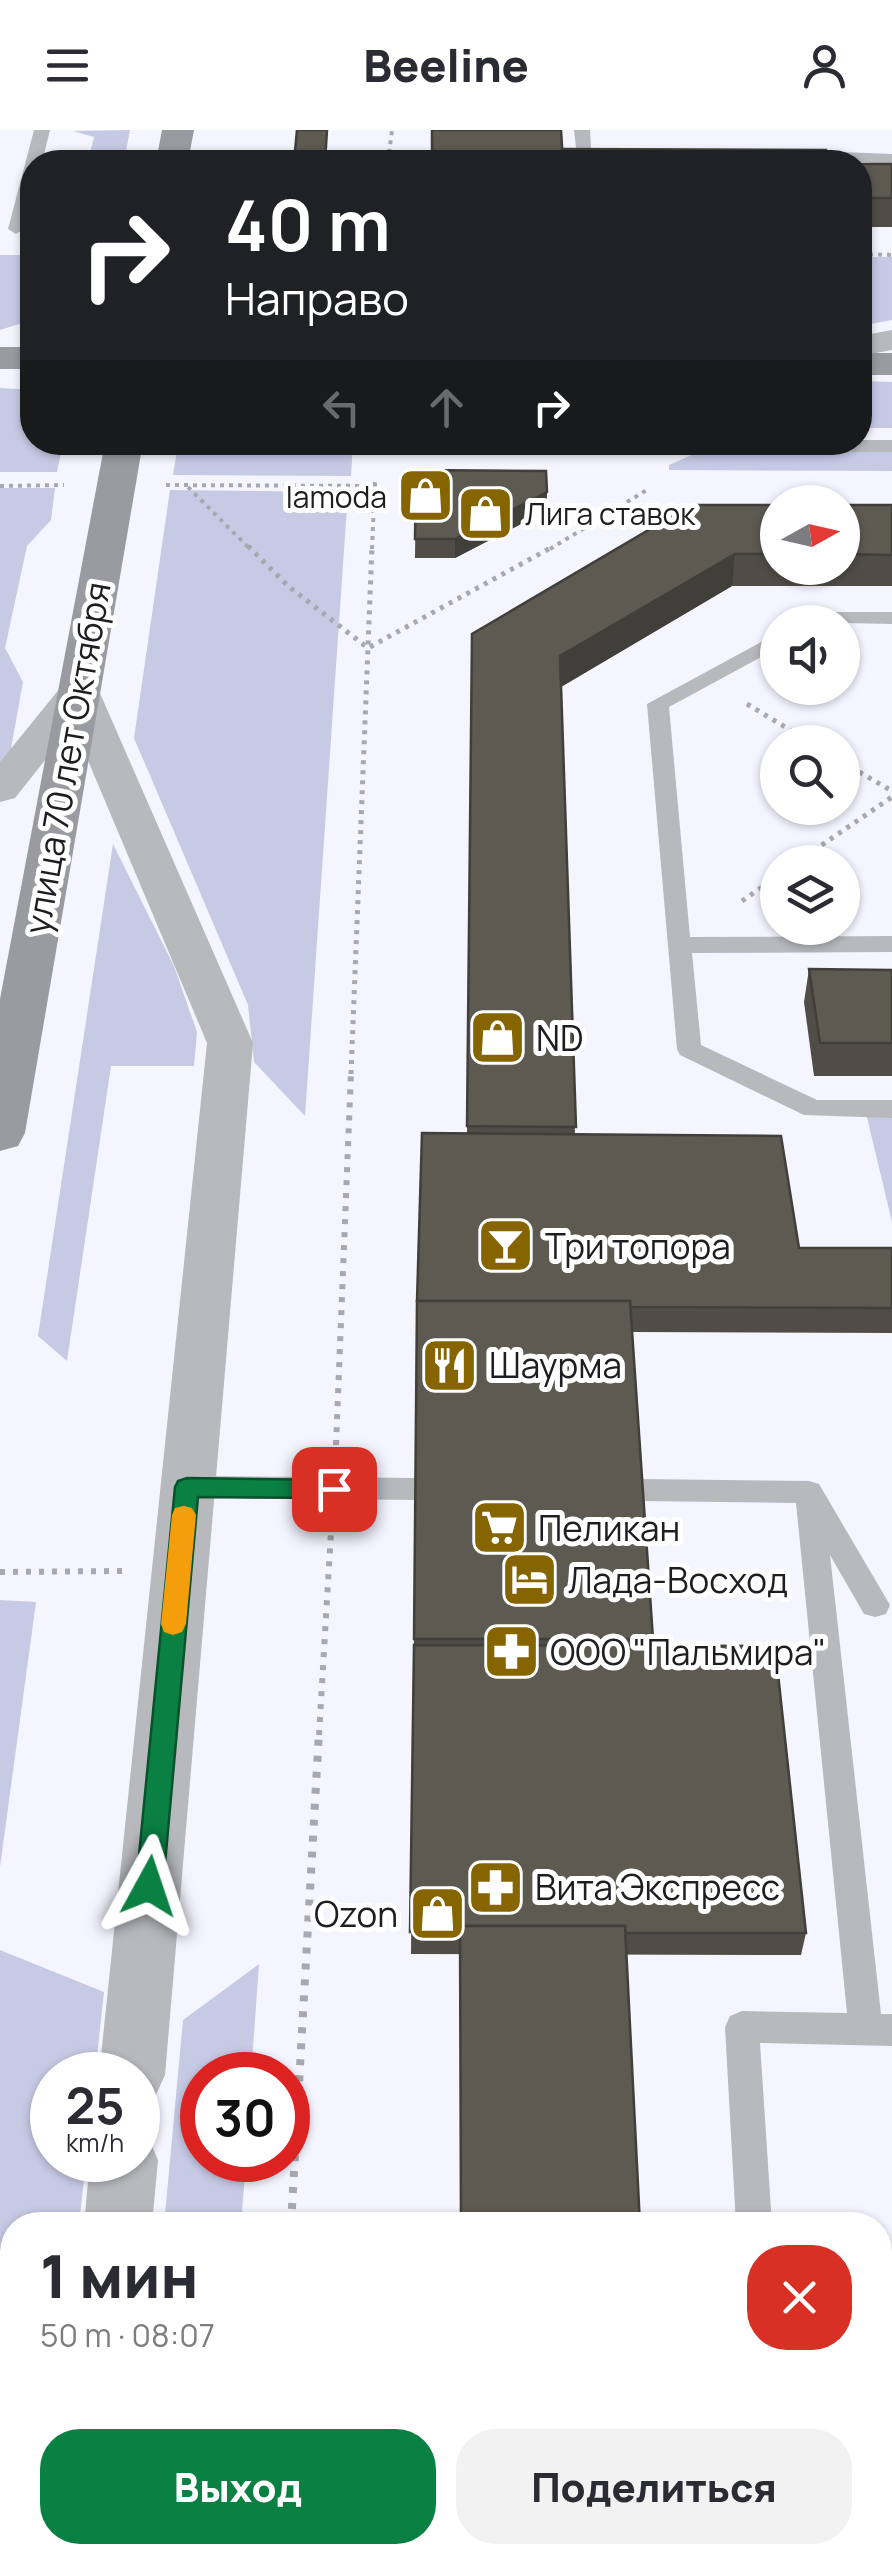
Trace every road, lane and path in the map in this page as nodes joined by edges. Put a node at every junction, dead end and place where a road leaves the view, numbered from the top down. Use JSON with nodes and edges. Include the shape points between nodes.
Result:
{"nodes":[{"id":1,"x":20,"y":214,"type":"edge"},
{"id":2,"x":16,"y":229,"type":"dead end"},
{"id":3,"x":122,"y":455,"type":"edge"},
{"id":4,"x":116,"y":485,"type":"junction"},
{"id":5,"x":0,"y":486,"type":"edge"},
{"id":6,"x":187,"y":486,"type":"junction"},
{"id":7,"x":653,"y":486,"type":"dead end"},
{"id":8,"x":860,"y":618,"type":"edge"},
{"id":9,"x":892,"y":618,"type":"edge"},
{"id":10,"x":368,"y":648,"type":"junction"},
{"id":11,"x":760,"y":649,"type":"edge"},
{"id":12,"x":704,"y":679,"type":"junction"},
{"id":13,"x":79,"y":692,"type":"junction"},
{"id":14,"x":781,"y":725,"type":"edge"},
{"id":15,"x":860,"y":774,"type":"edge"},
{"id":16,"x":0,"y":789,"type":"edge"},
{"id":17,"x":892,"y":794,"type":"edge"},
{"id":18,"x":822,"y":845,"type":"edge"},
{"id":19,"x":679,"y":944,"type":"junction"},
{"id":20,"x":892,"y":944,"type":"edge"},
{"id":21,"x":892,"y":1109,"type":"edge"},
{"id":22,"x":0,"y":1132,"type":"edge"},
{"id":23,"x":187,"y":1487,"type":"junction"},
{"id":24,"x":334,"y":1489,"type":"junction"},
{"id":25,"x":416,"y":1490,"type":"edge"},
{"id":26,"x":638,"y":1490,"type":"edge"},
{"id":27,"x":809,"y":1492,"type":"junction"},
{"id":28,"x":178,"y":1571,"type":"junction"},
{"id":29,"x":0,"y":1572,"type":"edge"},
{"id":30,"x":875,"y":1605,"type":"dead end"},
{"id":31,"x":879,"y":2030,"type":"edge"},
{"id":32,"x":134,"y":2052,"type":"edge"},
{"id":33,"x":122,"y":2182,"type":"edge"},
{"id":34,"x":119,"y":2212,"type":"edge"},
{"id":35,"x":291,"y":2212,"type":"edge"},
{"id":36,"x":753,"y":2212,"type":"edge"}],
"edges":[{"from":1,"to":2,"type":"lane"},
{"from":3,"to":4,"type":"main road","name":"улица 70 лет Октября"},
{"from":4,"to":5,"type":"path"},
{"from":4,"to":6,"type":"path"},
{"from":4,"to":13,"type":"main road","name":"улица 70 лет Октября"},
{"from":6,"to":10,"type":"path","via":[[288,586]]},
{"from":6,"to":10,"type":"path","via":[[375,486]]},
{"from":7,"to":10,"type":"path"},
{"from":8,"to":9,"type":"lane"},
{"from":10,"to":24,"type":"path"},
{"from":11,"to":12,"type":"lane"},
{"from":12,"to":14,"type":"path"},
{"from":12,"to":19,"type":"lane","via":[[658,704]]},
{"from":13,"to":16,"type":"street"},
{"from":13,"to":22,"type":"main road","name":"улица 70 лет Октября"},
{"from":13,"to":23,"type":"street","via":[[230,1043]]},
{"from":15,"to":17,"type":"path"},
{"from":17,"to":18,"type":"path"},
{"from":19,"to":20,"type":"lane"},
{"from":19,"to":21,"type":"lane","via":[[689,1049],[813,1108]]},
{"from":23,"to":24,"type":"lane"},
{"from":23,"to":28,"type":"street"},
{"from":24,"to":25,"type":"lane"},
{"from":24,"to":35,"type":"path"},
{"from":26,"to":27,"type":"lane"},
{"from":27,"to":30,"type":"lane"},
{"from":27,"to":31,"type":"lane"},
{"from":28,"to":29,"type":"path"},
{"from":28,"to":32,"type":"street"},
{"from":31,"to":36,"type":"lane","via":[[742,2026]]},
{"from":33,"to":34,"type":"street"}]}
